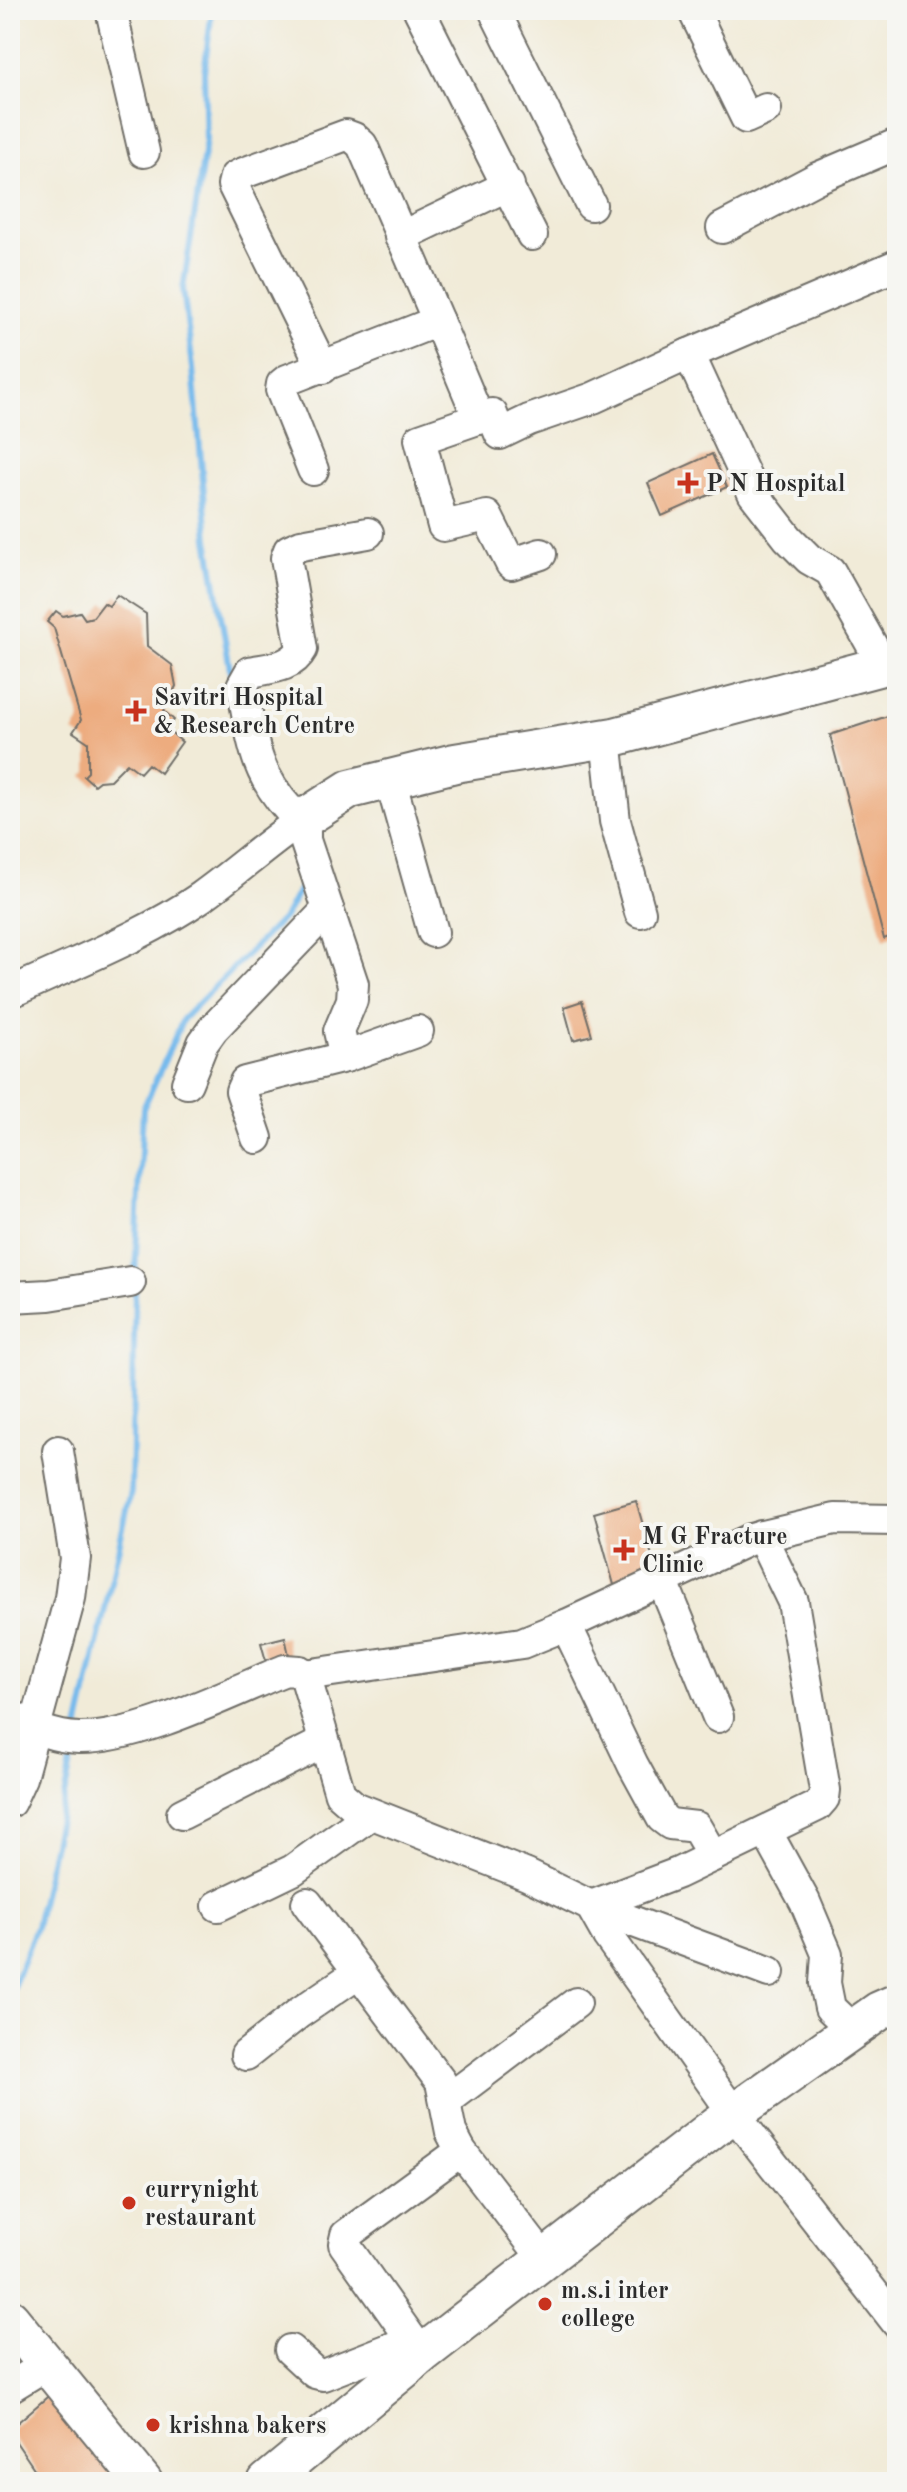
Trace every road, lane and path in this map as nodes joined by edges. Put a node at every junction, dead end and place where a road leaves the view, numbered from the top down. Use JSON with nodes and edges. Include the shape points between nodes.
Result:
{"nodes":[{"id":1,"x":111,"y":10,"type":"edge"},
{"id":2,"x":494,"y":10,"type":"edge"},
{"id":3,"x":693,"y":10,"type":"edge"},
{"id":4,"x":424,"y":12,"type":"edge"},
{"id":5,"x":766,"y":109,"type":"dead end"},
{"id":6,"x":897,"y":144,"type":"edge"},
{"id":7,"x":144,"y":152,"type":"dead end"},
{"id":8,"x":509,"y":185,"type":"junction"},
{"id":9,"x":591,"y":205,"type":"dead end"},
{"id":10,"x":722,"y":228,"type":"dead end"},
{"id":11,"x":532,"y":235,"type":"dead end"},
{"id":12,"x":400,"y":237,"type":"junction"},
{"id":13,"x":897,"y":265,"type":"edge"},
{"id":14,"x":438,"y":321,"type":"junction"},
{"id":15,"x":689,"y":354,"type":"junction"},
{"id":16,"x":323,"y":368,"type":"junction"},
{"id":17,"x":479,"y":419,"type":"junction"},
{"id":18,"x":313,"y":470,"type":"dead end"},
{"id":19,"x":368,"y":533,"type":"dead end"},
{"id":20,"x":541,"y":554,"type":"dead end"},
{"id":21,"x":890,"y":664,"type":"edge"},
{"id":22,"x":606,"y":738,"type":"junction"},
{"id":23,"x":390,"y":779,"type":"junction"},
{"id":24,"x":302,"y":820,"type":"junction"},
{"id":25,"x":328,"y":909,"type":"junction"},
{"id":26,"x":640,"y":912,"type":"dead end"},
{"id":27,"x":433,"y":932,"type":"dead end"},
{"id":28,"x":10,"y":993,"type":"edge"},
{"id":29,"x":418,"y":1031,"type":"dead end"},
{"id":30,"x":345,"y":1057,"type":"junction"},
{"id":31,"x":187,"y":1083,"type":"dead end"},
{"id":32,"x":257,"y":1138,"type":"dead end"},
{"id":33,"x":130,"y":1282,"type":"dead end"},
{"id":34,"x":10,"y":1297,"type":"edge"},
{"id":35,"x":58,"y":1451,"type":"dead end"},
{"id":36,"x":897,"y":1520,"type":"edge"},
{"id":37,"x":761,"y":1536,"type":"junction"},
{"id":38,"x":662,"y":1580,"type":"junction"},
{"id":39,"x":566,"y":1625,"type":"junction"},
{"id":40,"x":305,"y":1675,"type":"junction"},
{"id":41,"x":718,"y":1717,"type":"dead end"},
{"id":42,"x":22,"y":1722,"type":"edge"},
{"id":43,"x":324,"y":1742,"type":"junction"},
{"id":44,"x":10,"y":1802,"type":"edge"},
{"id":45,"x":182,"y":1814,"type":"dead end"},
{"id":46,"x":371,"y":1814,"type":"junction"},
{"id":47,"x":766,"y":1831,"type":"junction"},
{"id":48,"x":713,"y":1856,"type":"junction"},
{"id":49,"x":307,"y":1903,"type":"dead end"},
{"id":50,"x":218,"y":1906,"type":"dead end"},
{"id":51,"x":591,"y":1906,"type":"junction"},
{"id":52,"x":359,"y":1972,"type":"junction"},
{"id":53,"x":769,"y":1972,"type":"dead end"},
{"id":54,"x":576,"y":2003,"type":"dead end"},
{"id":55,"x":897,"y":2003,"type":"edge"},
{"id":56,"x":853,"y":2030,"type":"junction"},
{"id":57,"x":246,"y":2055,"type":"dead end"},
{"id":58,"x":446,"y":2101,"type":"junction"},
{"id":59,"x":734,"y":2114,"type":"junction"},
{"id":60,"x":461,"y":2151,"type":"junction"},
{"id":61,"x":544,"y":2259,"type":"junction"},
{"id":62,"x":10,"y":2319,"type":"edge"},
{"id":63,"x":897,"y":2323,"type":"edge"},
{"id":64,"x":417,"y":2347,"type":"junction"},
{"id":65,"x":290,"y":2350,"type":"dead end"},
{"id":66,"x":46,"y":2365,"type":"junction"},
{"id":67,"x":10,"y":2387,"type":"edge"},
{"id":68,"x":143,"y":2482,"type":"edge"},
{"id":69,"x":267,"y":2482,"type":"edge"}],
"edges":[{"from":1,"to":7,"type":"street"},
{"from":2,"to":9,"type":"street"},
{"from":3,"to":5,"type":"street","via":[[746,118]]},
{"from":4,"to":8,"type":"street"},
{"from":6,"to":10,"type":"street"},
{"from":8,"to":11,"type":"street"},
{"from":8,"to":12,"type":"street"},
{"from":12,"to":14,"type":"street"},
{"from":12,"to":16,"type":"street","via":[[362,145],[346,135],[235,177],[233,185]]},
{"from":13,"to":15,"type":"street"},
{"from":14,"to":16,"type":"street"},
{"from":14,"to":17,"type":"street"},
{"from":15,"to":17,"type":"street","via":[[500,434],[492,414]]},
{"from":15,"to":21,"type":"street","via":[[753,493],[798,548],[830,571]]},
{"from":16,"to":18,"type":"street","via":[[287,380],[281,390]]},
{"from":17,"to":20,"type":"street","via":[[420,439],[443,526],[487,516],[511,564]]},
{"from":19,"to":24,"type":"street","via":[[289,550],[286,558],[302,649],[290,663],[250,672],[242,686],[264,777]]},
{"from":21,"to":22,"type":"main road"},
{"from":22,"to":23,"type":"main road"},
{"from":22,"to":26,"type":"street","via":[[615,821]]},
{"from":23,"to":24,"type":"main road","via":[[350,789]]},
{"from":23,"to":27,"type":"street"},
{"from":24,"to":25,"type":"street"},
{"from":24,"to":28,"type":"street","via":[[200,898]]},
{"from":25,"to":30,"type":"street","via":[[353,984],[339,1031]]},
{"from":25,"to":31,"type":"street","via":[[213,1029]]},
{"from":29,"to":30,"type":"street"},
{"from":30,"to":32,"type":"street","via":[[245,1082],[241,1091]]},
{"from":33,"to":34,"type":"street"},
{"from":35,"to":42,"type":"street","via":[[75,1558],[70,1598]]},
{"from":36,"to":37,"type":"street","via":[[835,1519]]},
{"from":37,"to":38,"type":"street"},
{"from":37,"to":47,"type":"street","via":[[793,1602],[825,1790],[817,1806]]},
{"from":38,"to":39,"type":"street"},
{"from":38,"to":41,"type":"street"},
{"from":39,"to":40,"type":"street","via":[[522,1643]]},
{"from":39,"to":48,"type":"street","via":[[662,1818],[696,1827]]},
{"from":40,"to":42,"type":"street","via":[[285,1670],[145,1726],[76,1737]]},
{"from":40,"to":43,"type":"street"},
{"from":42,"to":44,"type":"street","via":[[21,1778]]},
{"from":43,"to":45,"type":"street"},
{"from":43,"to":46,"type":"street","via":[[340,1794]]},
{"from":46,"to":50,"type":"street","via":[[293,1870]]},
{"from":46,"to":51,"type":"street"},
{"from":47,"to":48,"type":"street"},
{"from":47,"to":56,"type":"street","via":[[827,1954],[830,2008]]},
{"from":48,"to":51,"type":"street"},
{"from":49,"to":52,"type":"street"},
{"from":51,"to":53,"type":"street"},
{"from":51,"to":59,"type":"street"},
{"from":52,"to":57,"type":"street"},
{"from":52,"to":58,"type":"street","via":[[441,2082]]},
{"from":54,"to":58,"type":"street"},
{"from":55,"to":56,"type":"main road"},
{"from":56,"to":59,"type":"main road"},
{"from":58,"to":60,"type":"street","via":[[451,2132]]},
{"from":59,"to":61,"type":"main road"},
{"from":59,"to":63,"type":"street"},
{"from":60,"to":61,"type":"street"},
{"from":60,"to":64,"type":"street","via":[[346,2235],[344,2244]]},
{"from":61,"to":64,"type":"main road"},
{"from":62,"to":66,"type":"main road"},
{"from":64,"to":65,"type":"street","via":[[323,2375]]},
{"from":64,"to":69,"type":"main road"},
{"from":66,"to":67,"type":"street"},
{"from":66,"to":68,"type":"main road"}]}
